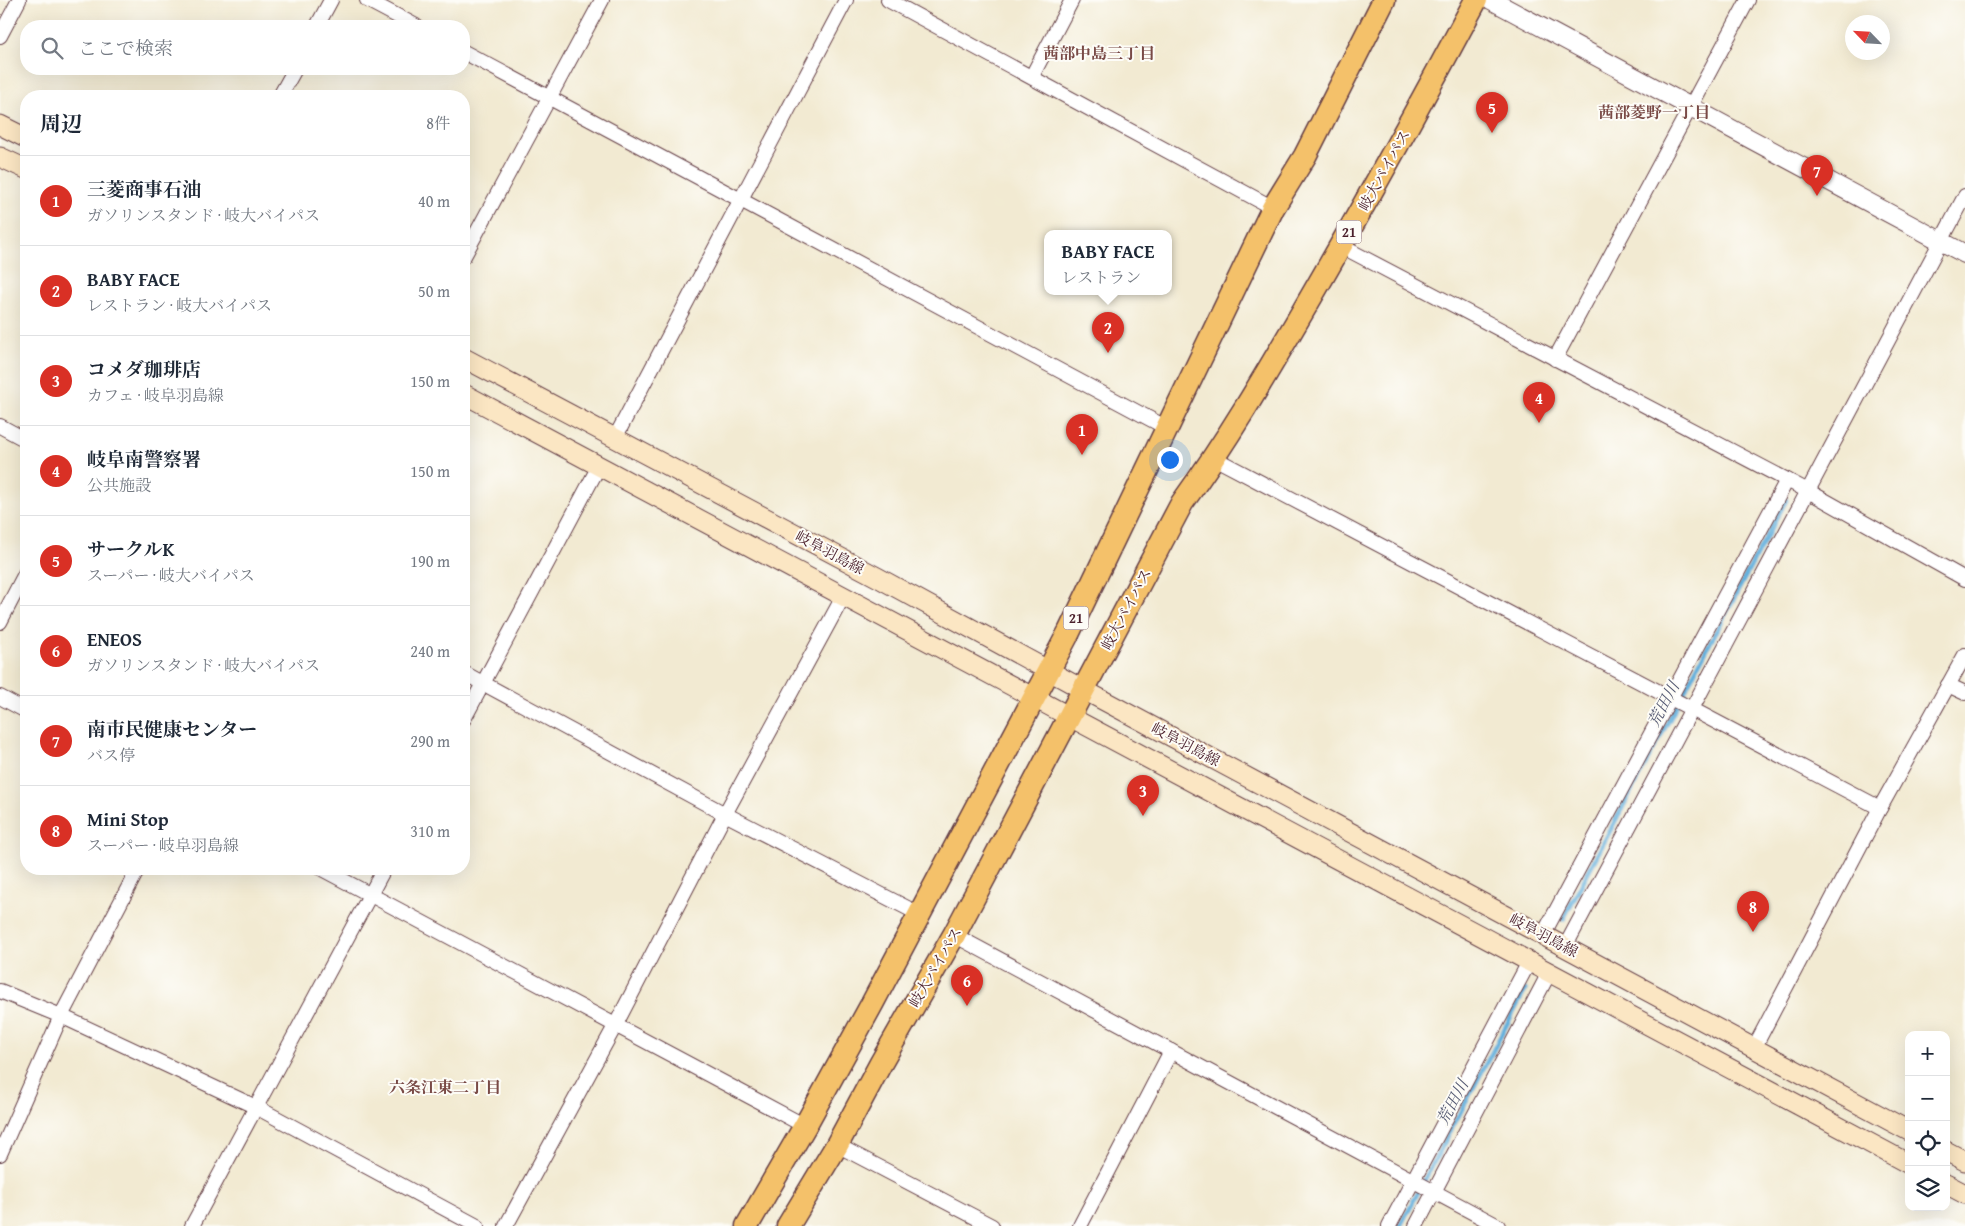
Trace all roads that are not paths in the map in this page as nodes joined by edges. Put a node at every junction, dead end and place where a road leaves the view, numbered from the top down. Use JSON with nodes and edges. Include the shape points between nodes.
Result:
{"nodes":[{"id":1,"x":19,"y":0,"type":"edge"},
{"id":2,"x":367,"y":0,"type":"edge"},
{"id":3,"x":602,"y":0,"type":"edge"},
{"id":4,"x":846,"y":0,"type":"edge"},
{"id":5,"x":888,"y":0,"type":"edge"},
{"id":6,"x":1072,"y":0,"type":"edge"},
{"id":7,"x":1384,"y":0,"type":"edge"},
{"id":8,"x":1476,"y":0,"type":"edge"},
{"id":9,"x":1491,"y":0,"type":"edge"},
{"id":10,"x":1748,"y":0,"type":"edge"},
{"id":11,"x":328,"y":1,"type":"edge"},
{"id":12,"x":320,"y":20,"type":"edge"},
{"id":13,"x":405,"y":20,"type":"edge"},
{"id":14,"x":0,"y":36,"type":"edge"},
{"id":15,"x":470,"y":55,"type":"edge"},
{"id":16,"x":291,"y":75,"type":"edge"},
{"id":17,"x":1032,"y":76,"type":"junction"},
{"id":18,"x":283,"y":90,"type":"edge"},
{"id":19,"x":549,"y":97,"type":"junction"},
{"id":20,"x":1692,"y":107,"type":"junction"},
{"id":21,"x":0,"y":125,"type":"edge"},
{"id":22,"x":20,"y":135,"type":"edge"},
{"id":23,"x":0,"y":157,"type":"edge"},
{"id":24,"x":20,"y":166,"type":"edge"},
{"id":25,"x":1965,"y":196,"type":"edge"},
{"id":26,"x":740,"y":200,"type":"junction"},
{"id":27,"x":1273,"y":208,"type":"junction"},
{"id":28,"x":1941,"y":241,"type":"junction"},
{"id":29,"x":470,"y":245,"type":"edge"},
{"id":30,"x":1341,"y":246,"type":"junction"},
{"id":31,"x":1965,"y":254,"type":"edge"},
{"id":32,"x":1555,"y":359,"type":"junction"},
{"id":33,"x":470,"y":361,"type":"edge"},
{"id":34,"x":470,"y":397,"type":"edge"},
{"id":35,"x":0,"y":426,"type":"edge"},
{"id":36,"x":1167,"y":428,"type":"junction"},
{"id":37,"x":20,"y":437,"type":"edge"},
{"id":38,"x":615,"y":438,"type":"junction"},
{"id":39,"x":1214,"y":458,"type":"junction"},
{"id":40,"x":599,"y":466,"type":"junction"},
{"id":41,"x":1787,"y":480,"type":"junction"},
{"id":42,"x":1808,"y":491,"type":"junction"},
{"id":43,"x":1965,"y":578,"type":"edge"},
{"id":44,"x":20,"y":584,"type":"edge"},
{"id":45,"x":844,"y":595,"type":"junction"},
{"id":46,"x":0,"y":622,"type":"edge"},
{"id":47,"x":1965,"y":655,"type":"edge"},
{"id":48,"x":1049,"y":670,"type":"junction"},
{"id":49,"x":470,"y":675,"type":"edge"},
{"id":50,"x":483,"y":683,"type":"junction"},
{"id":51,"x":1948,"y":685,"type":"junction"},
{"id":52,"x":1084,"y":690,"type":"junction"},
{"id":53,"x":1965,"y":694,"type":"edge"},
{"id":54,"x":0,"y":697,"type":"edge"},
{"id":55,"x":1034,"y":699,"type":"junction"},
{"id":56,"x":1681,"y":703,"type":"junction"},
{"id":57,"x":20,"y":708,"type":"edge"},
{"id":58,"x":470,"y":708,"type":"edge"},
{"id":59,"x":1070,"y":718,"type":"junction"},
{"id":60,"x":1880,"y":808,"type":"junction"},
{"id":61,"x":725,"y":814,"type":"junction"},
{"id":62,"x":135,"y":875,"type":"edge"},
{"id":63,"x":334,"y":875,"type":"edge"},
{"id":64,"x":381,"y":875,"type":"edge"},
{"id":65,"x":370,"y":894,"type":"junction"},
{"id":66,"x":920,"y":914,"type":"junction"},
{"id":67,"x":954,"y":935,"type":"junction"},
{"id":68,"x":1543,"y":935,"type":"junction"},
{"id":69,"x":1565,"y":947,"type":"junction"},
{"id":70,"x":1529,"y":962,"type":"junction"},
{"id":71,"x":1549,"y":973,"type":"junction"},
{"id":72,"x":0,"y":991,"type":"edge"},
{"id":73,"x":61,"y":1016,"type":"junction"},
{"id":74,"x":615,"y":1026,"type":"junction"},
{"id":75,"x":1754,"y":1048,"type":"junction"},
{"id":76,"x":1171,"y":1051,"type":"junction"},
{"id":77,"x":256,"y":1107,"type":"junction"},
{"id":78,"x":805,"y":1126,"type":"junction"},
{"id":79,"x":1905,"y":1129,"type":"edge"},
{"id":80,"x":837,"y":1145,"type":"junction"},
{"id":81,"x":1950,"y":1153,"type":"edge"},
{"id":82,"x":0,"y":1154,"type":"edge"},
{"id":83,"x":1965,"y":1161,"type":"edge"},
{"id":84,"x":1905,"y":1162,"type":"edge"},
{"id":85,"x":1414,"y":1181,"type":"junction"},
{"id":86,"x":1950,"y":1186,"type":"edge"},
{"id":87,"x":1433,"y":1192,"type":"junction"},
{"id":88,"x":1965,"y":1194,"type":"edge"},
{"id":89,"x":192,"y":1226,"type":"edge"},
{"id":90,"x":477,"y":1226,"type":"edge"},
{"id":91,"x":506,"y":1226,"type":"edge"},
{"id":92,"x":747,"y":1226,"type":"edge"},
{"id":93,"x":788,"y":1226,"type":"edge"},
{"id":94,"x":992,"y":1226,"type":"edge"},
{"id":95,"x":1080,"y":1226,"type":"edge"},
{"id":96,"x":1389,"y":1226,"type":"edge"},
{"id":97,"x":1416,"y":1226,"type":"edge"},
{"id":98,"x":1498,"y":1226,"type":"edge"}],
"edges":[{"from":1,"to":14,"type":"street"},
{"from":2,"to":13,"type":"street"},
{"from":3,"to":19,"type":"street"},
{"from":4,"to":26,"type":"street"},
{"from":5,"to":17,"type":"street"},
{"from":6,"to":17,"type":"street"},
{"from":7,"to":27,"type":"highway","number":"21","via":[[1305,156]]},
{"from":8,"to":30,"type":"highway","name":"岐大バイパス","number":"21"},
{"from":9,"to":20,"type":"street"},
{"from":10,"to":20,"type":"street"},
{"from":11,"to":12,"type":"street"},
{"from":15,"to":19,"type":"street"},
{"from":16,"to":18,"type":"street"},
{"from":17,"to":27,"type":"street"},
{"from":19,"to":26,"type":"street"},
{"from":19,"to":29,"type":"street"},
{"from":20,"to":28,"type":"street"},
{"from":20,"to":32,"type":"street"},
{"from":21,"to":22,"type":"main road"},
{"from":23,"to":24,"type":"main road"},
{"from":25,"to":28,"type":"street"},
{"from":26,"to":36,"type":"street"},
{"from":26,"to":38,"type":"street"},
{"from":27,"to":36,"type":"highway","number":"21"},
{"from":28,"to":31,"type":"street"},
{"from":28,"to":42,"type":"street"},
{"from":30,"to":32,"type":"street"},
{"from":30,"to":39,"type":"highway","name":"岐大バイパス","number":"21"},
{"from":32,"to":41,"type":"street"},
{"from":33,"to":38,"type":"main road","name":"岐阜羽島線"},
{"from":34,"to":40,"type":"main road","name":"岐阜羽島線"},
{"from":35,"to":37,"type":"street"},
{"from":36,"to":48,"type":"highway","number":"21"},
{"from":38,"to":48,"type":"main road","name":"岐阜羽島線"},
{"from":39,"to":52,"type":"highway","name":"岐大バイパス","number":"21","via":[[1182,503]]},
{"from":39,"to":56,"type":"street"},
{"from":40,"to":45,"type":"main road","name":"岐阜羽島線"},
{"from":40,"to":50,"type":"street"},
{"from":41,"to":42,"type":"street"},
{"from":41,"to":56,"type":"street"},
{"from":42,"to":43,"type":"street"},
{"from":42,"to":56,"type":"street"},
{"from":44,"to":46,"type":"street"},
{"from":45,"to":55,"type":"main road","name":"岐阜羽島線"},
{"from":45,"to":61,"type":"street"},
{"from":47,"to":51,"type":"street"},
{"from":48,"to":52,"type":"main road","name":"岐阜羽島線"},
{"from":48,"to":55,"type":"highway","number":"21"},
{"from":49,"to":50,"type":"street"},
{"from":50,"to":58,"type":"street"},
{"from":50,"to":61,"type":"street"},
{"from":51,"to":53,"type":"street"},
{"from":51,"to":60,"type":"street"},
{"from":52,"to":59,"type":"highway","name":"岐大バイパス","number":"21"},
{"from":52,"to":68,"type":"main road","name":"岐阜羽島線"},
{"from":54,"to":57,"type":"street"},
{"from":55,"to":59,"type":"main road","name":"岐阜羽島線"},
{"from":55,"to":66,"type":"highway","number":"21"},
{"from":56,"to":60,"type":"street"},
{"from":56,"to":68,"type":"street"},
{"from":56,"to":69,"type":"street"},
{"from":59,"to":67,"type":"highway","name":"岐大バイパス","number":"21"},
{"from":59,"to":70,"type":"main road","name":"岐阜羽島線"},
{"from":60,"to":75,"type":"street"},
{"from":61,"to":66,"type":"street"},
{"from":61,"to":74,"type":"street"},
{"from":62,"to":73,"type":"street"},
{"from":63,"to":65,"type":"street"},
{"from":64,"to":65,"type":"street"},
{"from":65,"to":74,"type":"street"},
{"from":65,"to":77,"type":"street"},
{"from":66,"to":78,"type":"highway","number":"21"},
{"from":67,"to":76,"type":"street"},
{"from":67,"to":80,"type":"highway","name":"岐大バイパス","number":"21"},
{"from":68,"to":69,"type":"main road","name":"岐阜羽島線"},
{"from":69,"to":75,"type":"main road","name":"岐阜羽島線"},
{"from":70,"to":71,"type":"main road","name":"岐阜羽島線"},
{"from":70,"to":85,"type":"street"},
{"from":71,"to":84,"type":"main road","name":"岐阜羽島線"},
{"from":71,"to":87,"type":"street"},
{"from":72,"to":73,"type":"street"},
{"from":73,"to":77,"type":"street"},
{"from":73,"to":82,"type":"street"},
{"from":74,"to":78,"type":"street"},
{"from":74,"to":91,"type":"street"},
{"from":75,"to":79,"type":"main road","name":"岐阜羽島線"},
{"from":76,"to":85,"type":"street"},
{"from":76,"to":95,"type":"street"},
{"from":77,"to":89,"type":"street"},
{"from":77,"to":90,"type":"street"},
{"from":78,"to":92,"type":"highway","number":"21"},
{"from":80,"to":93,"type":"highway","name":"岐大バイパス","number":"21"},
{"from":80,"to":94,"type":"street"},
{"from":81,"to":83,"type":"main road"},
{"from":85,"to":87,"type":"street"},
{"from":85,"to":96,"type":"street"},
{"from":86,"to":88,"type":"main road"},
{"from":87,"to":97,"type":"street"},
{"from":87,"to":98,"type":"street"}]}
